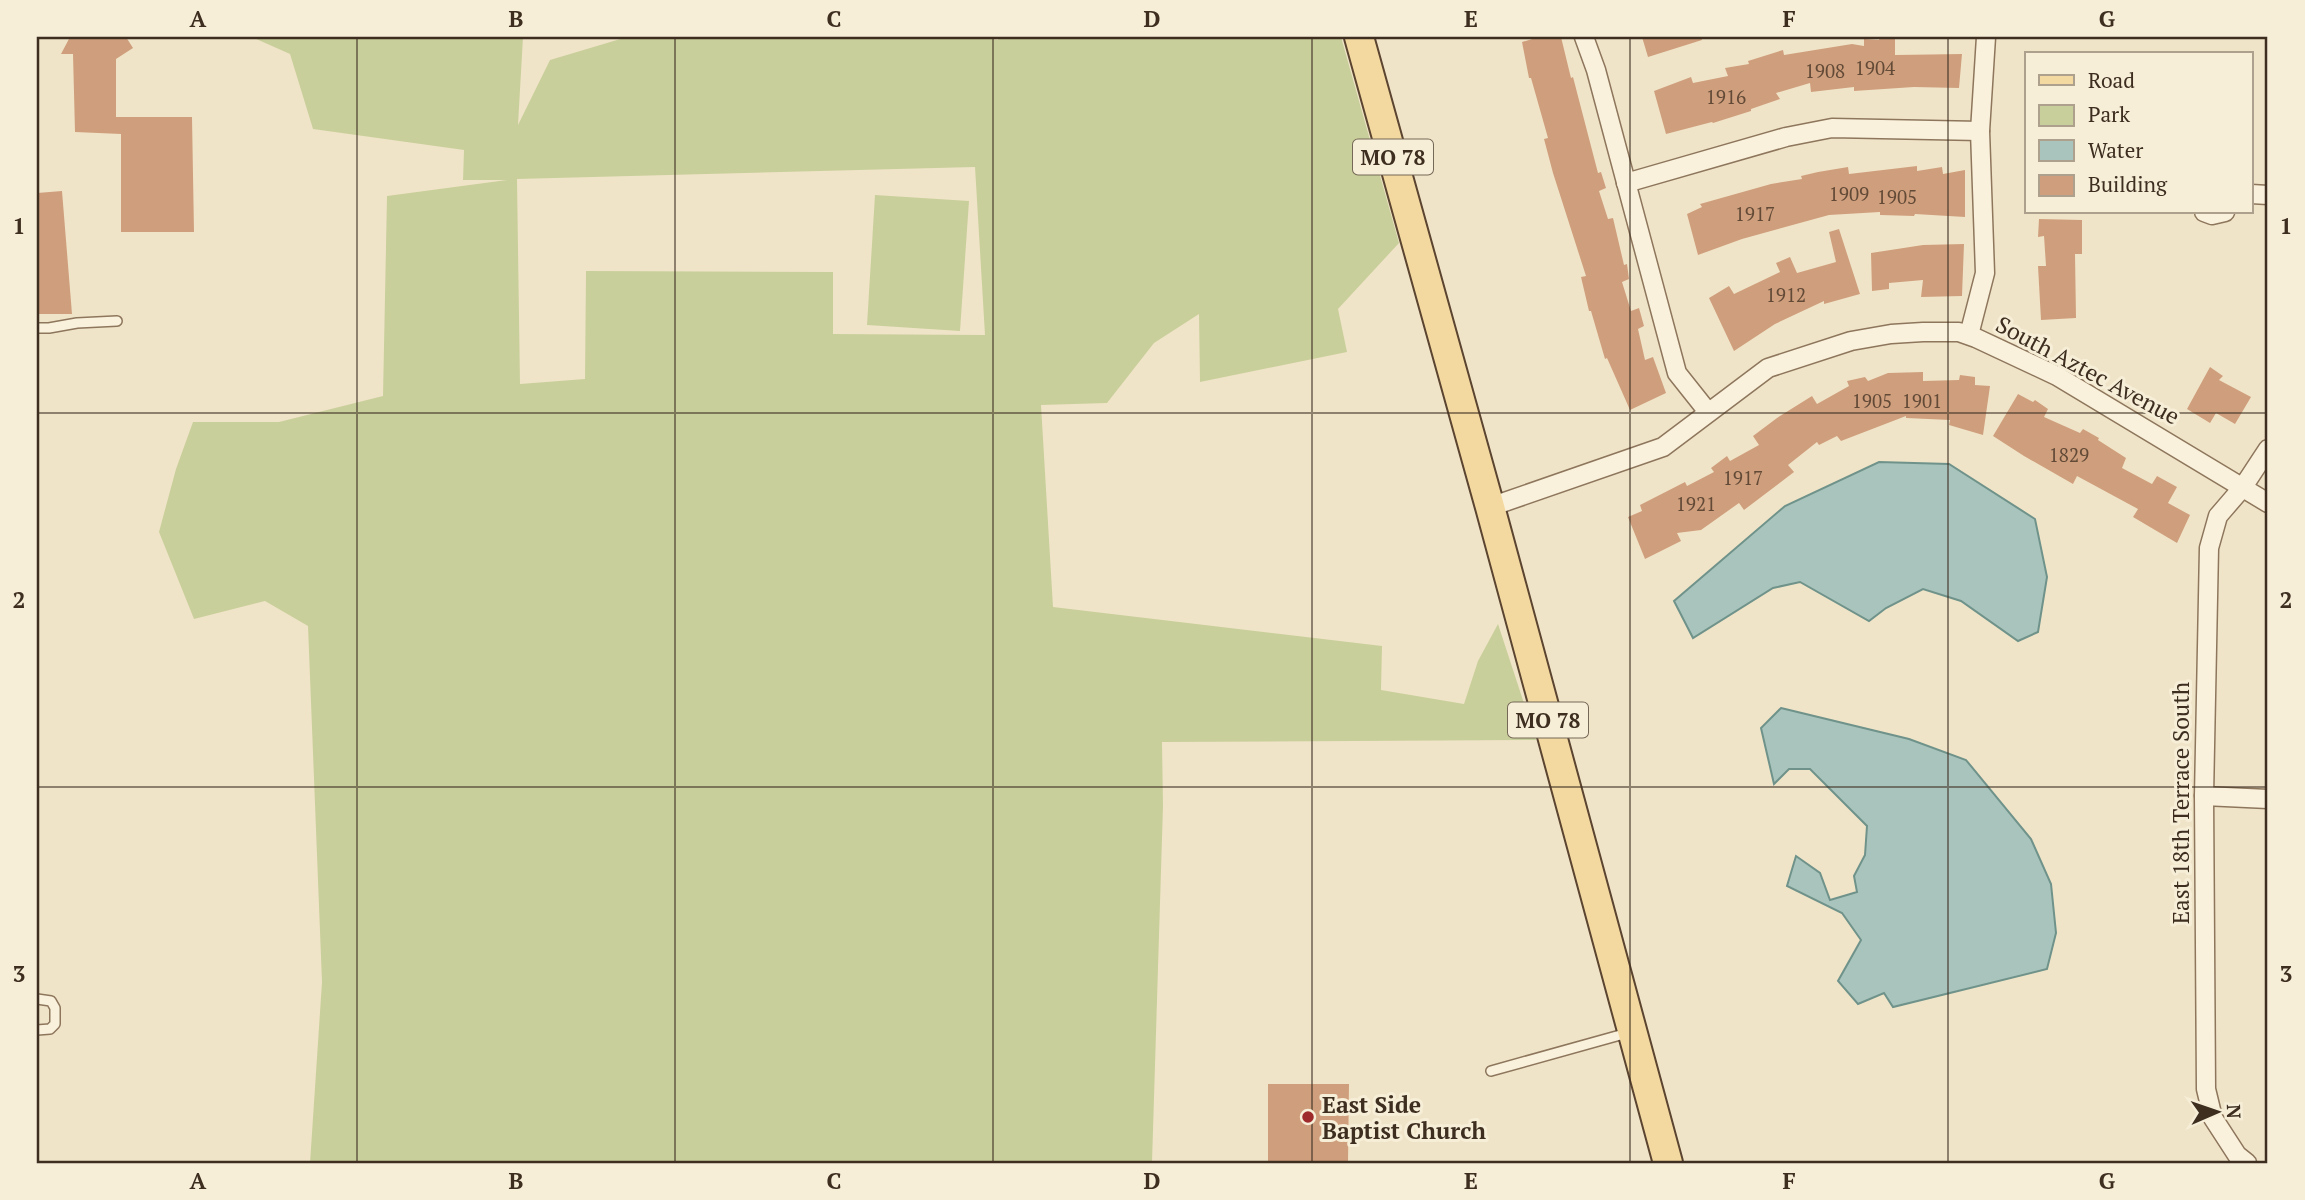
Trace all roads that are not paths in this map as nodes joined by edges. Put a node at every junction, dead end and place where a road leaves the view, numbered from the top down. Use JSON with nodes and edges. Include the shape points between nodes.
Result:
{"nodes":[{"id":1,"x":1359,"y":37,"type":"edge"},
{"id":2,"x":1584,"y":37,"type":"edge"},
{"id":3,"x":1986,"y":43,"type":"edge"},
{"id":4,"x":1980,"y":131,"type":"junction"},
{"id":5,"x":1626,"y":183,"type":"junction"},
{"id":6,"x":117,"y":321,"type":"dead end"},
{"id":7,"x":37,"y":328,"type":"edge"},
{"id":8,"x":1969,"y":335,"type":"junction"},
{"id":9,"x":1708,"y":412,"type":"junction"},
{"id":10,"x":2268,"y":449,"type":"edge"},
{"id":11,"x":2243,"y":488,"type":"junction"},
{"id":12,"x":2268,"y":503,"type":"edge"},
{"id":13,"x":1490,"y":507,"type":"junction"},
{"id":14,"x":2204,"y":796,"type":"junction"},
{"id":15,"x":2268,"y":799,"type":"edge"},
{"id":16,"x":37,"y":999,"type":"edge"},
{"id":17,"x":37,"y":1030,"type":"edge"},
{"id":18,"x":1632,"y":1032,"type":"junction"},
{"id":19,"x":1491,"y":1071,"type":"dead end"},
{"id":20,"x":1668,"y":1163,"type":"edge"},
{"id":21,"x":2247,"y":1163,"type":"edge"}],
"edges":[{"from":1,"to":13,"type":"main road","number":"MO 78"},
{"from":2,"to":5,"type":"street"},
{"from":3,"to":4,"type":"street"},
{"from":4,"to":5,"type":"street","via":[[1832,128]]},
{"from":4,"to":8,"type":"street","via":[[1985,273]]},
{"from":5,"to":9,"type":"street","via":[[1677,373]]},
{"from":6,"to":7,"type":"lane"},
{"from":8,"to":9,"type":"street","name":"South Aztec Avenue","via":[[1891,334],[1851,341],[1768,368]]},
{"from":8,"to":11,"type":"street","name":"South Aztec Avenue","via":[[2057,376]]},
{"from":9,"to":13,"type":"street","name":"South Aztec Avenue","via":[[1663,447]]},
{"from":10,"to":11,"type":"street","name":"East 18th Terrace South"},
{"from":11,"to":12,"type":"street","name":"South Aztec Avenue"},
{"from":11,"to":14,"type":"street","name":"East 18th Terrace South","via":[[2218,516],[2208,548]]},
{"from":13,"to":18,"type":"main road","number":"MO 78"},
{"from":14,"to":15,"type":"street"},
{"from":14,"to":21,"type":"street","name":"East 18th Terrace South","via":[[2206,1089],[2213,1118]]},
{"from":16,"to":17,"type":"lane","via":[[51,1001],[55,1008],[55,1024]]},
{"from":18,"to":19,"type":"lane"},
{"from":18,"to":20,"type":"main road","number":"MO 78"}]}
